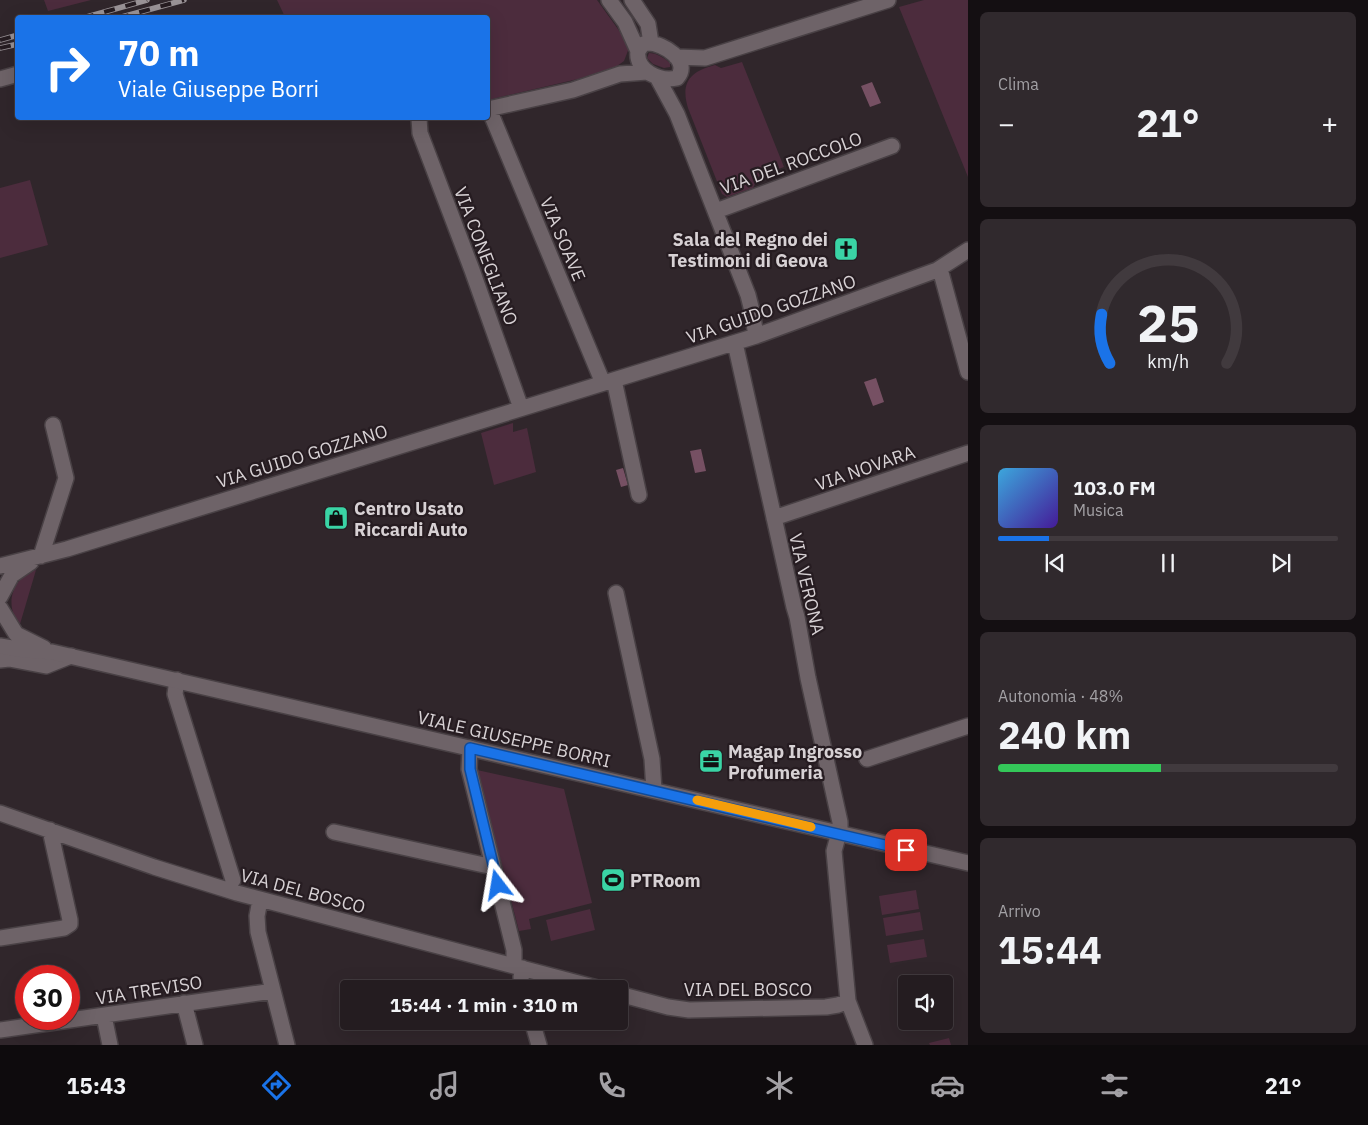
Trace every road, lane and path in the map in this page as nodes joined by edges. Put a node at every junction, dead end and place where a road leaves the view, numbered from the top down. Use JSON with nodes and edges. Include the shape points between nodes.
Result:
{"nodes":[{"id":1,"x":609,"y":0,"type":"edge"},
{"id":2,"x":632,"y":0,"type":"edge"},
{"id":3,"x":888,"y":0,"type":"edge"},
{"id":4,"x":644,"y":48,"type":"junction"},
{"id":5,"x":676,"y":56,"type":"junction"},
{"id":6,"x":705,"y":58,"type":"junction"},
{"id":7,"x":620,"y":74,"type":"junction"},
{"id":8,"x":15,"y":75,"type":"edge"},
{"id":9,"x":652,"y":75,"type":"junction"},
{"id":10,"x":679,"y":76,"type":"junction"},
{"id":11,"x":0,"y":79,"type":"edge"},
{"id":12,"x":490,"y":109,"type":"edge"},
{"id":13,"x":490,"y":114,"type":"edge"},
{"id":14,"x":677,"y":114,"type":"junction"},
{"id":15,"x":419,"y":120,"type":"edge"},
{"id":16,"x":892,"y":146,"type":"dead end"},
{"id":17,"x":716,"y":211,"type":"junction"},
{"id":18,"x":968,"y":250,"type":"edge"},
{"id":19,"x":940,"y":268,"type":"junction"},
{"id":20,"x":756,"y":336,"type":"junction"},
{"id":21,"x":735,"y":343,"type":"junction"},
{"id":22,"x":968,"y":372,"type":"edge"},
{"id":23,"x":608,"y":382,"type":"junction"},
{"id":24,"x":521,"y":408,"type":"junction"},
{"id":25,"x":53,"y":425,"type":"dead end"},
{"id":26,"x":968,"y":453,"type":"edge"},
{"id":27,"x":639,"y":494,"type":"dead end"},
{"id":28,"x":774,"y":518,"type":"junction"},
{"id":29,"x":41,"y":556,"type":"junction"},
{"id":30,"x":0,"y":566,"type":"edge"},
{"id":31,"x":616,"y":593,"type":"dead end"},
{"id":32,"x":0,"y":597,"type":"edge"},
{"id":33,"x":0,"y":608,"type":"edge"},
{"id":34,"x":0,"y":646,"type":"edge"},
{"id":35,"x":52,"y":652,"type":"junction"},
{"id":36,"x":72,"y":656,"type":"junction"},
{"id":37,"x":0,"y":660,"type":"edge"},
{"id":38,"x":176,"y":680,"type":"junction"},
{"id":39,"x":968,"y":726,"type":"edge"},
{"id":40,"x":470,"y":748,"type":"junction"},
{"id":41,"x":867,"y":759,"type":"dead end"},
{"id":42,"x":654,"y":790,"type":"junction"},
{"id":43,"x":0,"y":812,"type":"edge"},
{"id":44,"x":50,"y":830,"type":"junction"},
{"id":45,"x":334,"y":832,"type":"dead end"},
{"id":46,"x":839,"y":833,"type":"junction"},
{"id":47,"x":968,"y":864,"type":"edge"},
{"id":48,"x":493,"y":867,"type":"junction"},
{"id":49,"x":233,"y":880,"type":"dead end"},
{"id":50,"x":260,"y":900,"type":"junction"},
{"id":51,"x":0,"y":938,"type":"edge"},
{"id":52,"x":519,"y":967,"type":"junction"},
{"id":53,"x":520,"y":980,"type":"edge"},
{"id":54,"x":567,"y":980,"type":"edge"},
{"id":55,"x":273,"y":991,"type":"junction"},
{"id":56,"x":628,"y":996,"type":"edge"},
{"id":57,"x":848,"y":1001,"type":"junction"},
{"id":58,"x":184,"y":1003,"type":"junction"},
{"id":59,"x":104,"y":1016,"type":"junction"},
{"id":60,"x":0,"y":1030,"type":"edge"},
{"id":61,"x":534,"y":1030,"type":"edge"},
{"id":62,"x":110,"y":1045,"type":"edge"},
{"id":63,"x":195,"y":1045,"type":"edge"},
{"id":64,"x":287,"y":1045,"type":"edge"},
{"id":65,"x":538,"y":1045,"type":"edge"},
{"id":66,"x":865,"y":1045,"type":"edge"}],
"edges":[{"from":1,"to":4,"type":"street"},
{"from":2,"to":4,"type":"street","via":[[648,24]]},
{"from":3,"to":6,"type":"street"},
{"from":4,"to":5,"type":"street","via":[[665,47]]},
{"from":4,"to":7,"type":"street"},
{"from":4,"to":9,"type":"street","via":[[642,67]]},
{"from":5,"to":6,"type":"street"},
{"from":5,"to":10,"type":"street","via":[[680,65]]},
{"from":6,"to":10,"type":"street"},
{"from":7,"to":9,"type":"street"},
{"from":7,"to":12,"type":"street","via":[[583,88]]},
{"from":8,"to":11,"type":"street"},
{"from":9,"to":10,"type":"street","via":[[668,79]]},
{"from":9,"to":14,"type":"street","name":"VIA DEL ROCCOLO"},
{"from":10,"to":14,"type":"street","name":"VIA DEL ROCCOLO"},
{"from":13,"to":23,"type":"street","name":"VIA SOAVE"},
{"from":14,"to":17,"type":"street","name":"VIA DEL ROCCOLO"},
{"from":15,"to":24,"type":"street","name":"VIA CONEGLIANO","via":[[420,133]]},
{"from":16,"to":17,"type":"street","name":"VIA DEL ROCCOLO"},
{"from":17,"to":20,"type":"street","via":[[748,295]]},
{"from":18,"to":19,"type":"street","name":"VIA GUIDO GOZZANO"},
{"from":19,"to":20,"type":"street","name":"VIA GUIDO GOZZANO"},
{"from":19,"to":22,"type":"street"},
{"from":20,"to":21,"type":"street","name":"VIA GUIDO GOZZANO"},
{"from":21,"to":23,"type":"street","name":"VIA GUIDO GOZZANO"},
{"from":21,"to":28,"type":"street","name":"VIA VERONA"},
{"from":23,"to":24,"type":"street","name":"VIA GUIDO GOZZANO"},
{"from":23,"to":27,"type":"street"},
{"from":24,"to":29,"type":"street","name":"VIA GUIDO GOZZANO"},
{"from":25,"to":29,"type":"street","via":[[66,478]]},
{"from":26,"to":28,"type":"street","name":"VIA NOVARA"},
{"from":28,"to":46,"type":"street","name":"VIA VERONA","via":[[838,809]]},
{"from":29,"to":30,"type":"street","name":"VIA GUIDO GOZZANO"},
{"from":29,"to":32,"type":"street","via":[[15,572]]},
{"from":31,"to":42,"type":"street","via":[[652,759]]},
{"from":33,"to":35,"type":"street","via":[[16,634]]},
{"from":34,"to":35,"type":"street"},
{"from":35,"to":36,"type":"street","name":"VIALE GIUSEPPE BORRI"},
{"from":36,"to":37,"type":"street","via":[[46,666]]},
{"from":36,"to":38,"type":"street","name":"VIALE GIUSEPPE BORRI"},
{"from":38,"to":40,"type":"street","name":"VIALE GIUSEPPE BORRI"},
{"from":38,"to":49,"type":"street","via":[[176,695]]},
{"from":39,"to":41,"type":"street"},
{"from":40,"to":42,"type":"street","name":"VIALE GIUSEPPE BORRI"},
{"from":40,"to":48,"type":"street","via":[[470,769]]},
{"from":42,"to":46,"type":"street","name":"VIALE GIUSEPPE BORRI"},
{"from":43,"to":44,"type":"street","name":"VIA DEL BOSCO"},
{"from":44,"to":50,"type":"street","name":"VIA DEL BOSCO"},
{"from":44,"to":51,"type":"street","via":[[70,924],[64,928]]},
{"from":45,"to":48,"type":"street"},
{"from":46,"to":47,"type":"street","name":"VIALE GIUSEPPE BORRI"},
{"from":46,"to":57,"type":"street","via":[[834,851]]},
{"from":48,"to":52,"type":"street"},
{"from":50,"to":52,"type":"street","name":"VIA DEL BOSCO"},
{"from":50,"to":55,"type":"street","via":[[258,932]]},
{"from":52,"to":53,"type":"street"},
{"from":52,"to":54,"type":"street","name":"VIA DEL BOSCO"},
{"from":55,"to":58,"type":"street","name":"VIA TREVISO"},
{"from":55,"to":64,"type":"street"},
{"from":56,"to":57,"type":"street","name":"VIA DEL BOSCO","via":[[689,1010],[826,1007]]},
{"from":57,"to":66,"type":"street"},
{"from":58,"to":59,"type":"street","name":"VIA TREVISO"},
{"from":58,"to":63,"type":"street"},
{"from":59,"to":60,"type":"street","name":"VIA TREVISO"},
{"from":59,"to":62,"type":"street"},
{"from":61,"to":65,"type":"street"}]}
